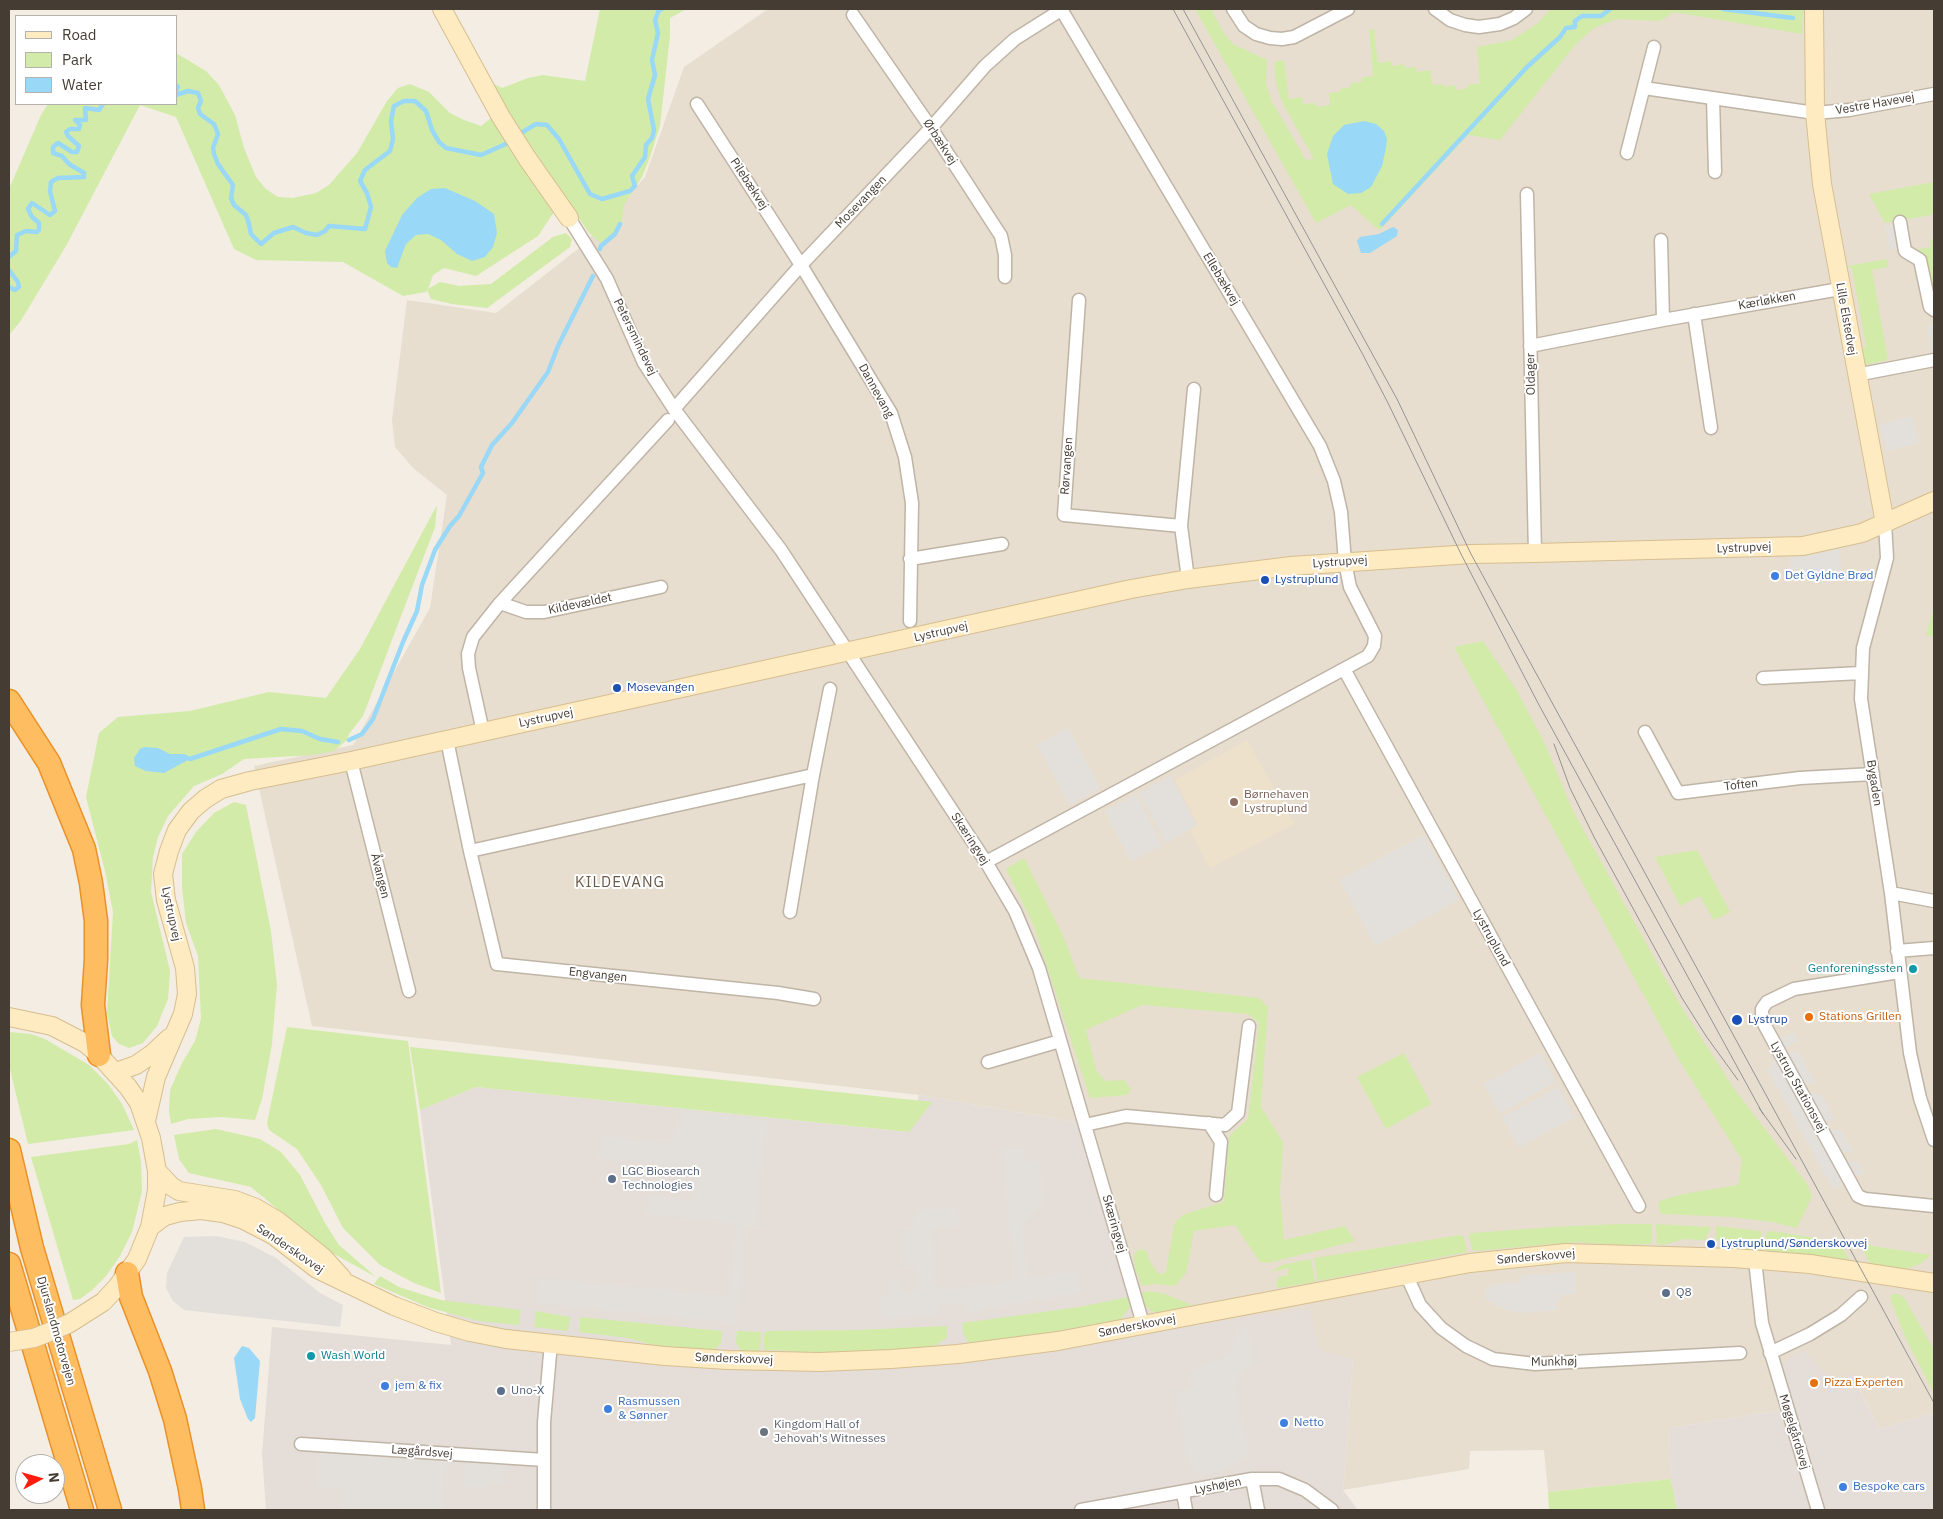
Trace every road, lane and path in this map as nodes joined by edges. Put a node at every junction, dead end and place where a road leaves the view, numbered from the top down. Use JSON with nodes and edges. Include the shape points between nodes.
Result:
{"nodes":[{"id":1,"x":442,"y":9,"type":"edge"},
{"id":2,"x":1061,"y":9,"type":"edge"},
{"id":3,"x":1233,"y":9,"type":"edge"},
{"id":4,"x":1348,"y":9,"type":"edge"},
{"id":5,"x":1434,"y":9,"type":"edge"},
{"id":6,"x":1526,"y":9,"type":"edge"},
{"id":7,"x":1814,"y":9,"type":"edge"},
{"id":8,"x":853,"y":15,"type":"dead end"},
{"id":9,"x":1654,"y":47,"type":"dead end"},
{"id":10,"x":1644,"y":88,"type":"junction"},
{"id":11,"x":1934,"y":94,"type":"edge"},
{"id":12,"x":1713,"y":98,"type":"junction"},
{"id":13,"x":697,"y":104,"type":"dead end"},
{"id":14,"x":1815,"y":113,"type":"junction"},
{"id":15,"x":931,"y":128,"type":"junction"},
{"id":16,"x":1627,"y":153,"type":"dead end"},
{"id":17,"x":1715,"y":172,"type":"dead end"},
{"id":18,"x":1527,"y":194,"type":"dead end"},
{"id":19,"x":569,"y":218,"type":"joint"},
{"id":20,"x":1900,"y":222,"type":"dead end"},
{"id":21,"x":1661,"y":240,"type":"dead end"},
{"id":22,"x":801,"y":265,"type":"junction"},
{"id":23,"x":1005,"y":277,"type":"dead end"},
{"id":24,"x":1840,"y":289,"type":"junction"},
{"id":25,"x":1079,"y":300,"type":"dead end"},
{"id":26,"x":1934,"y":310,"type":"edge"},
{"id":27,"x":1694,"y":314,"type":"junction"},
{"id":28,"x":1663,"y":320,"type":"junction"},
{"id":29,"x":1530,"y":346,"type":"junction"},
{"id":30,"x":1934,"y":360,"type":"edge"},
{"id":31,"x":1856,"y":375,"type":"junction"},
{"id":32,"x":1194,"y":389,"type":"dead end"},
{"id":33,"x":671,"y":414,"type":"junction"},
{"id":34,"x":1711,"y":428,"type":"dead end"},
{"id":35,"x":1934,"y":501,"type":"edge"},
{"id":36,"x":1885,"y":524,"type":"junction"},
{"id":37,"x":1180,"y":526,"type":"junction"},
{"id":38,"x":1002,"y":544,"type":"dead end"},
{"id":39,"x":1535,"y":553,"type":"junction"},
{"id":40,"x":910,"y":559,"type":"junction"},
{"id":41,"x":1345,"y":562,"type":"junction"},
{"id":42,"x":1188,"y":579,"type":"junction"},
{"id":43,"x":661,"y":587,"type":"dead end"},
{"id":44,"x":500,"y":603,"type":"junction"},
{"id":45,"x":910,"y":621,"type":"dead end"},
{"id":46,"x":849,"y":652,"type":"junction"},
{"id":47,"x":1344,"y":670,"type":"junction"},
{"id":48,"x":1861,"y":673,"type":"junction"},
{"id":49,"x":1763,"y":678,"type":"dead end"},
{"id":50,"x":830,"y":689,"type":"dead end"},
{"id":51,"x":9,"y":701,"type":"edge"},
{"id":52,"x":483,"y":732,"type":"junction"},
{"id":53,"x":1646,"y":732,"type":"dead end"},
{"id":54,"x":447,"y":740,"type":"junction"},
{"id":55,"x":351,"y":761,"type":"junction"},
{"id":56,"x":1873,"y":774,"type":"junction"},
{"id":57,"x":814,"y":775,"type":"junction"},
{"id":58,"x":470,"y":851,"type":"junction"},
{"id":59,"x":986,"y":862,"type":"junction"},
{"id":60,"x":1891,"y":893,"type":"junction"},
{"id":61,"x":1934,"y":901,"type":"edge"},
{"id":62,"x":790,"y":912,"type":"dead end"},
{"id":63,"x":1934,"y":948,"type":"edge"},
{"id":64,"x":1897,"y":951,"type":"junction"},
{"id":65,"x":1899,"y":972,"type":"junction"},
{"id":66,"x":408,"y":991,"type":"dead end"},
{"id":67,"x":814,"y":999,"type":"dead end"},
{"id":68,"x":9,"y":1017,"type":"edge"},
{"id":69,"x":1249,"y":1026,"type":"dead end"},
{"id":70,"x":175,"y":1033,"type":"junction"},
{"id":71,"x":1060,"y":1041,"type":"junction"},
{"id":72,"x":99,"y":1055,"type":"junction"},
{"id":73,"x":988,"y":1062,"type":"dead end"},
{"id":74,"x":116,"y":1072,"type":"junction"},
{"id":75,"x":146,"y":1121,"type":"junction"},
{"id":76,"x":1209,"y":1123,"type":"junction"},
{"id":77,"x":1085,"y":1124,"type":"junction"},
{"id":78,"x":1934,"y":1140,"type":"edge"},
{"id":79,"x":9,"y":1150,"type":"edge"},
{"id":80,"x":157,"y":1171,"type":"junction"},
{"id":81,"x":1216,"y":1194,"type":"dead end"},
{"id":82,"x":1638,"y":1206,"type":"dead end"},
{"id":83,"x":1934,"y":1206,"type":"edge"},
{"id":84,"x":150,"y":1227,"type":"junction"},
{"id":85,"x":1758,"y":1260,"type":"junction"},
{"id":86,"x":9,"y":1264,"type":"edge"},
{"id":87,"x":128,"y":1273,"type":"junction"},
{"id":88,"x":1406,"y":1274,"type":"junction"},
{"id":89,"x":345,"y":1282,"type":"junction"},
{"id":90,"x":1934,"y":1283,"type":"edge"},
{"id":91,"x":1861,"y":1297,"type":"dead end"},
{"id":92,"x":1143,"y":1324,"type":"junction"},
{"id":93,"x":9,"y":1342,"type":"edge"},
{"id":94,"x":551,"y":1343,"type":"junction"},
{"id":95,"x":1740,"y":1353,"type":"dead end"},
{"id":96,"x":1770,"y":1353,"type":"junction"},
{"id":97,"x":301,"y":1444,"type":"dead end"},
{"id":98,"x":544,"y":1460,"type":"junction"},
{"id":99,"x":1252,"y":1478,"type":"junction"},
{"id":100,"x":1183,"y":1493,"type":"junction"},
{"id":101,"x":82,"y":1510,"type":"edge"},
{"id":102,"x":110,"y":1510,"type":"edge"},
{"id":103,"x":192,"y":1510,"type":"edge"},
{"id":104,"x":544,"y":1510,"type":"edge"},
{"id":105,"x":1081,"y":1510,"type":"edge"},
{"id":106,"x":1186,"y":1510,"type":"edge"},
{"id":107,"x":1258,"y":1510,"type":"edge"},
{"id":108,"x":1332,"y":1510,"type":"edge"},
{"id":109,"x":1818,"y":1510,"type":"edge"}],
"edges":[{"from":1,"to":19,"type":"street","name":"Petersmindevej","via":[[501,117]]},
{"from":2,"to":15,"type":"street","name":"Mosevangen","via":[[1015,38],[985,66]]},
{"from":2,"to":41,"type":"street","name":"Ellebækvej","via":[[1320,446],[1334,481]]},
{"from":3,"to":4,"type":"street","via":[[1244,26],[1256,34],[1282,39],[1294,37]]},
{"from":5,"to":6,"type":"street","via":[[1450,20],[1479,27],[1500,24]]},
{"from":7,"to":14,"type":"street","name":"Lille Elstedvej"},
{"from":8,"to":15,"type":"street","name":"Ørbækvej"},
{"from":9,"to":10,"type":"street"},
{"from":10,"to":12,"type":"street"},
{"from":10,"to":16,"type":"street"},
{"from":11,"to":14,"type":"street","name":"Vestre Havevej"},
{"from":12,"to":14,"type":"street"},
{"from":12,"to":17,"type":"street"},
{"from":13,"to":22,"type":"street","name":"Pilebækvej"},
{"from":14,"to":24,"type":"street","name":"Lille Elstedvej","via":[[1822,184]]},
{"from":15,"to":22,"type":"street","name":"Mosevangen"},
{"from":15,"to":23,"type":"street","name":"Ørbækvej","via":[[1001,236]]},
{"from":18,"to":29,"type":"street","name":"Oldager"},
{"from":19,"to":33,"type":"street","name":"Petersmindevej","via":[[607,279],[644,363]]},
{"from":20,"to":26,"type":"street","via":[[1905,251],[1920,260],[1930,307]]},
{"from":21,"to":28,"type":"street"},
{"from":22,"to":33,"type":"street","name":"Mosevangen"},
{"from":22,"to":40,"type":"street","name":"Dannevang","via":[[891,413],[905,457],[912,503]]},
{"from":24,"to":27,"type":"street","name":"Kærløkken"},
{"from":24,"to":31,"type":"street","name":"Lille Elstedvej"},
{"from":25,"to":37,"type":"street","name":"Rørvangen","via":[[1064,515]]},
{"from":27,"to":28,"type":"street","name":"Kærløkken"},
{"from":27,"to":34,"type":"street"},
{"from":28,"to":29,"type":"street","name":"Kærløkken"},
{"from":29,"to":39,"type":"street","name":"Oldager"},
{"from":30,"to":31,"type":"street"},
{"from":31,"to":36,"type":"street","name":"Lille Elstedvej"},
{"from":32,"to":37,"type":"street"},
{"from":33,"to":44,"type":"street","name":"Mosevangen"},
{"from":33,"to":46,"type":"street","name":"Petersmindevej","via":[[780,550]]},
{"from":35,"to":36,"type":"street","name":"Lystrupvej"},
{"from":36,"to":39,"type":"street","name":"Lystrupvej","via":[[1803,546]]},
{"from":36,"to":48,"type":"street","name":"Bygaden","via":[[1887,558],[1863,648]]},
{"from":37,"to":42,"type":"street"},
{"from":38,"to":40,"type":"street"},
{"from":39,"to":41,"type":"street","name":"Lystrupvej"},
{"from":40,"to":45,"type":"street","name":"Dannevang"},
{"from":41,"to":42,"type":"street","name":"Lystrupvej"},
{"from":41,"to":47,"type":"street","via":[[1350,587],[1375,636],[1368,656]]},
{"from":42,"to":46,"type":"street","name":"Lystrupvej"},
{"from":43,"to":44,"type":"street","name":"Kildevældet","via":[[544,612],[526,612]]},
{"from":44,"to":52,"type":"street","name":"Mosevangen","via":[[473,636],[468,654]]},
{"from":46,"to":52,"type":"street","name":"Lystrupvej"},
{"from":46,"to":59,"type":"street","name":"Skæringvej"},
{"from":47,"to":59,"type":"street"},
{"from":47,"to":82,"type":"street","name":"Lystruplund"},
{"from":48,"to":49,"type":"street"},
{"from":48,"to":56,"type":"street","name":"Bygaden","via":[[1861,699]]},
{"from":50,"to":57,"type":"street"},
{"from":51,"to":72,"type":"highway","via":[[49,763],[84,849],[96,920],[93,1006]]},
{"from":52,"to":54,"type":"street","name":"Lystrupvej"},
{"from":53,"to":56,"type":"street","name":"Toften","via":[[1678,793],[1800,778]]},
{"from":54,"to":55,"type":"street","name":"Lystrupvej"},
{"from":54,"to":58,"type":"street","name":"Engvangen"},
{"from":55,"to":66,"type":"street","name":"Åvangen"},
{"from":55,"to":70,"type":"street","name":"Lystrupvej","via":[[221,789],[191,811],[177,830],[163,874],[166,900],[185,968],[187,994]]},
{"from":56,"to":60,"type":"street","name":"Bygaden"},
{"from":57,"to":58,"type":"street"},
{"from":57,"to":62,"type":"street"},
{"from":58,"to":67,"type":"street","name":"Engvangen","via":[[497,964]]},
{"from":59,"to":71,"type":"street","name":"Skæringvej","via":[[1015,911],[1036,960]]},
{"from":60,"to":61,"type":"street"},
{"from":60,"to":64,"type":"street","name":"Bygaden"},
{"from":63,"to":64,"type":"street"},
{"from":64,"to":65,"type":"street","name":"Bygaden"},
{"from":65,"to":78,"type":"street","name":"Bygaden","via":[[1910,1053]]},
{"from":65,"to":83,"type":"street","name":"Lystrup Stationsvej","via":[[1794,989],[1767,1002],[1762,1008],[1764,1024],[1858,1196]]},
{"from":68,"to":72,"type":"street","via":[[32,1020],[69,1034]]},
{"from":69,"to":76,"type":"street","via":[[1238,1113],[1225,1125]]},
{"from":70,"to":74,"type":"street","name":"Lystrupvej","via":[[136,1065]]},
{"from":70,"to":75,"type":"street","name":"Lystrupvej","via":[[156,1077]]},
{"from":71,"to":73,"type":"street"},
{"from":71,"to":77,"type":"street","name":"Skæringvej"},
{"from":72,"to":74,"type":"street"},
{"from":74,"to":75,"type":"street","via":[[138,1103]]},
{"from":75,"to":80,"type":"street"},
{"from":76,"to":77,"type":"street","via":[[1126,1116]]},
{"from":76,"to":81,"type":"street","via":[[1221,1142]]},
{"from":77,"to":92,"type":"street","name":"Skæringvej"},
{"from":79,"to":102,"type":"highway","name":"Djurslandmotorvejen","via":[[32,1248]]},
{"from":80,"to":84,"type":"street","via":[[155,1208]]},
{"from":80,"to":89,"type":"street","name":"Sønderskovvej","via":[[179,1190],[234,1200],[256,1208],[323,1257]]},
{"from":84,"to":87,"type":"street"},
{"from":84,"to":89,"type":"street","name":"Sønderskovvej","via":[[166,1216],[180,1212],[223,1213],[273,1235],[317,1269]]},
{"from":85,"to":88,"type":"street","name":"Sønderskovvej","via":[[1566,1253],[1470,1263]]},
{"from":85,"to":90,"type":"street","name":"Sønderskovvej","via":[[1810,1264]]},
{"from":85,"to":96,"type":"street","name":"Møgelgårdsvej","via":[[1756,1268],[1762,1323]]},
{"from":86,"to":101,"type":"highway"},
{"from":87,"to":93,"type":"street","bridge":true,"via":[[103,1302],[70,1323],[34,1338]]},
{"from":87,"to":103,"type":"highway","via":[[131,1297],[160,1371],[174,1419]]},
{"from":88,"to":92,"type":"street","name":"Sønderskovvej"},
{"from":88,"to":95,"type":"street","name":"Munkhøj","via":[[1420,1305],[1441,1328],[1466,1346],[1494,1359],[1535,1364]]},
{"from":89,"to":94,"type":"street","name":"Sønderskovvej","via":[[436,1322],[470,1332]]},
{"from":91,"to":96,"type":"street","via":[[1818,1330]]},
{"from":92,"to":94,"type":"street","name":"Sønderskovvej","via":[[1058,1341],[958,1354],[816,1362],[665,1356]]},
{"from":94,"to":98,"type":"street"},
{"from":96,"to":109,"type":"street","name":"Møgelgårdsvej"},
{"from":97,"to":98,"type":"street","name":"Lægårdsvej"},
{"from":98,"to":104,"type":"street"},
{"from":99,"to":100,"type":"street","name":"Lyshøjen"},
{"from":99,"to":107,"type":"street","name":"Lyshøjen"},
{"from":99,"to":108,"type":"street","name":"Lyshøjen","via":[[1279,1479],[1304,1490]]},
{"from":100,"to":105,"type":"street","name":"Lyshøjen"},
{"from":100,"to":106,"type":"street"}]}
